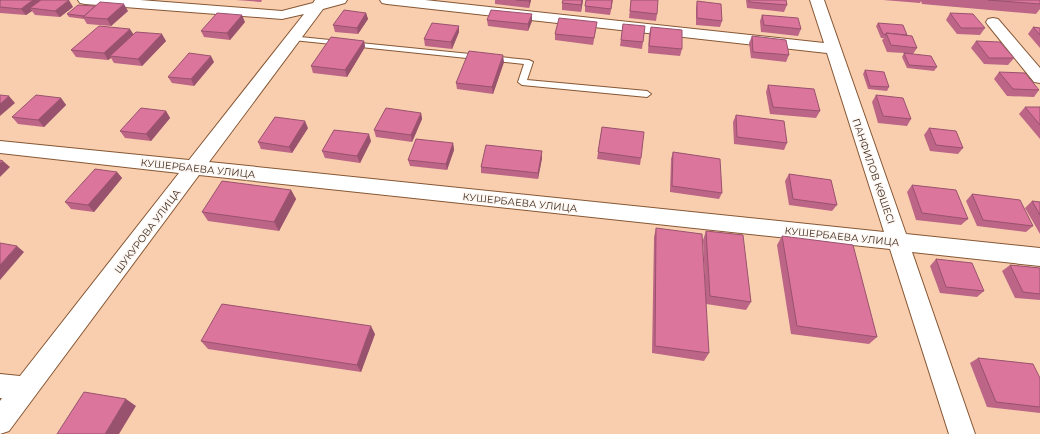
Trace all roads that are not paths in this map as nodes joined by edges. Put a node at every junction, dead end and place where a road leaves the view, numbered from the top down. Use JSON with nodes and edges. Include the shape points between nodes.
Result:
{"nodes":[{"id":1,"x":85,"y":0,"type":"edge"},
{"id":2,"x":340,"y":0,"type":"edge"},
{"id":3,"x":388,"y":0,"type":"edge"},
{"id":4,"x":817,"y":0,"type":"edge"},
{"id":5,"x":320,"y":2,"type":"edge"},
{"id":6,"x":993,"y":22,"type":"dead end"},
{"id":7,"x":293,"y":38,"type":"junction"},
{"id":8,"x":833,"y":49,"type":"junction"},
{"id":9,"x":1040,"y":78,"type":"edge"},
{"id":10,"x":647,"y":94,"type":"dead end"},
{"id":11,"x":0,"y":147,"type":"edge"},
{"id":12,"x":195,"y":168,"type":"junction"},
{"id":13,"x":898,"y":242,"type":"junction"},
{"id":14,"x":1040,"y":257,"type":"edge"},
{"id":15,"x":0,"y":386,"type":"edge"},
{"id":16,"x":25,"y":389,"type":"junction"},
{"id":17,"x":0,"y":422,"type":"edge"},
{"id":18,"x":962,"y":434,"type":"edge"}],
"edges":[{"from":1,"to":5,"type":"street","via":[[282,15]]},
{"from":2,"to":5,"type":"street"},
{"from":3,"to":8,"type":"street"},
{"from":4,"to":8,"type":"street","name":"ПАНФИЛОВ КӨШЕСІ"},
{"from":5,"to":7,"type":"street","name":"ШУКУРОВА УЛИЦА"},
{"from":6,"to":9,"type":"street"},
{"from":7,"to":10,"type":"lane","via":[[529,62],[522,82]]},
{"from":7,"to":12,"type":"street","name":"ШУКУРОВА УЛИЦА"},
{"from":8,"to":13,"type":"street","name":"ПАНФИЛОВ КӨШЕСІ"},
{"from":11,"to":12,"type":"street","name":"КУШЕРБАЕВА УЛИЦА"},
{"from":12,"to":13,"type":"street","name":"КУШЕРБАЕВА УЛИЦА"},
{"from":12,"to":16,"type":"street","name":"ШУКУРОВА УЛИЦА"},
{"from":13,"to":14,"type":"street","name":"КУШЕРБАЕВА УЛИЦА"},
{"from":13,"to":18,"type":"street","name":"ПАНФИЛОВ КӨШЕСІ"},
{"from":15,"to":16,"type":"street"},
{"from":16,"to":17,"type":"street","name":"ШУКУРОВА УЛИЦА"}]}
